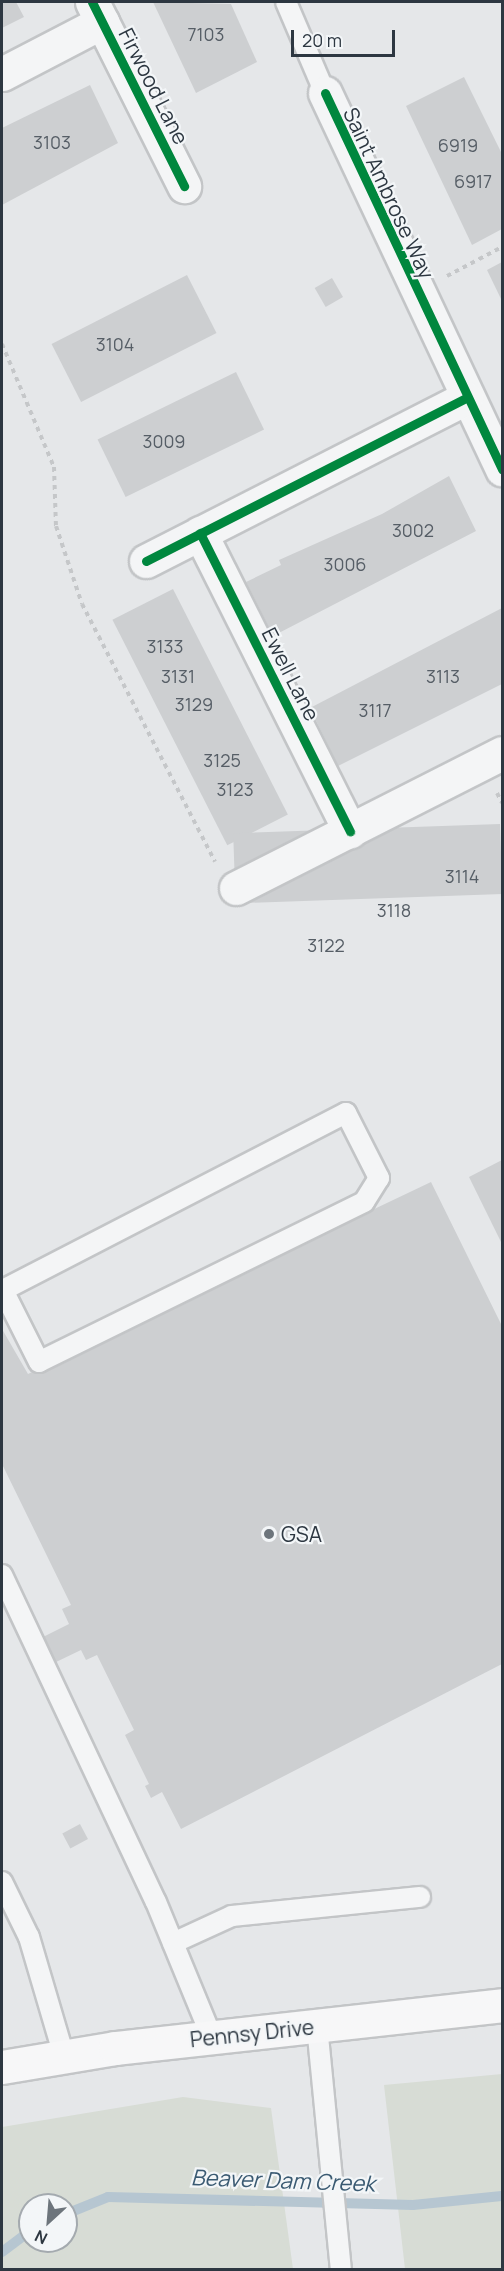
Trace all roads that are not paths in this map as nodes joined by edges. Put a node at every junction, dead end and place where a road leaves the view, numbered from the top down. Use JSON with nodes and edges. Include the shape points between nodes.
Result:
{"nodes":[{"id":1,"x":286,"y":2,"type":"edge"},
{"id":2,"x":97,"y":12,"type":"edge"},
{"id":3,"x":2,"y":74,"type":"edge"},
{"id":4,"x":325,"y":93,"type":"joint"},
{"id":5,"x":184,"y":186,"type":"dead end"},
{"id":6,"x":466,"y":398,"type":"junction"},
{"id":7,"x":502,"y":469,"type":"edge"},
{"id":8,"x":200,"y":533,"type":"junction"},
{"id":9,"x":147,"y":561,"type":"dead end"},
{"id":10,"x":502,"y":753,"type":"edge"},
{"id":11,"x":350,"y":831,"type":"junction"},
{"id":12,"x":227,"y":878,"type":"road end"},
{"id":13,"x":2,"y":1290,"type":"edge"},
{"id":14,"x":2,"y":1575,"type":"edge"},
{"id":15,"x":2,"y":1881,"type":"edge"},
{"id":16,"x":420,"y":1897,"type":"dead end"},
{"id":17,"x":173,"y":1943,"type":"junction"},
{"id":18,"x":502,"y":2005,"type":"edge"},
{"id":19,"x":317,"y":2026,"type":"junction"},
{"id":20,"x":212,"y":2037,"type":"junction"},
{"id":21,"x":64,"y":2056,"type":"junction"},
{"id":22,"x":2,"y":2067,"type":"edge"},
{"id":23,"x":341,"y":2270,"type":"edge"}],
"edges":[{"from":1,"to":4,"type":"lane"},
{"from":2,"to":3,"type":"street"},
{"from":2,"to":5,"type":"street","name":"Firwood Lane"},
{"from":4,"to":6,"type":"street","name":"Saint Ambrose Way"},
{"from":6,"to":7,"type":"street","name":"Saint Ambrose Way"},
{"from":6,"to":8,"type":"street"},
{"from":8,"to":9,"type":"street"},
{"from":8,"to":11,"type":"street","name":"Ewell Lane"},
{"from":10,"to":11,"type":"street"},
{"from":11,"to":12,"type":"street"},
{"from":13,"to":13,"type":"lane","via":[[346,1113],[379,1178],[364,1202],[39,1362]]},
{"from":14,"to":17,"type":"lane"},
{"from":15,"to":21,"type":"lane","via":[[29,1937]]},
{"from":16,"to":17,"type":"lane","via":[[231,1916]]},
{"from":17,"to":20,"type":"lane"},
{"from":18,"to":19,"type":"main road","name":"Pennsy Drive"},
{"from":19,"to":20,"type":"main road","name":"Pennsy Drive"},
{"from":19,"to":23,"type":"lane"},
{"from":20,"to":21,"type":"main road","name":"Pennsy Drive"},
{"from":21,"to":22,"type":"main road","name":"Pennsy Drive"}]}
